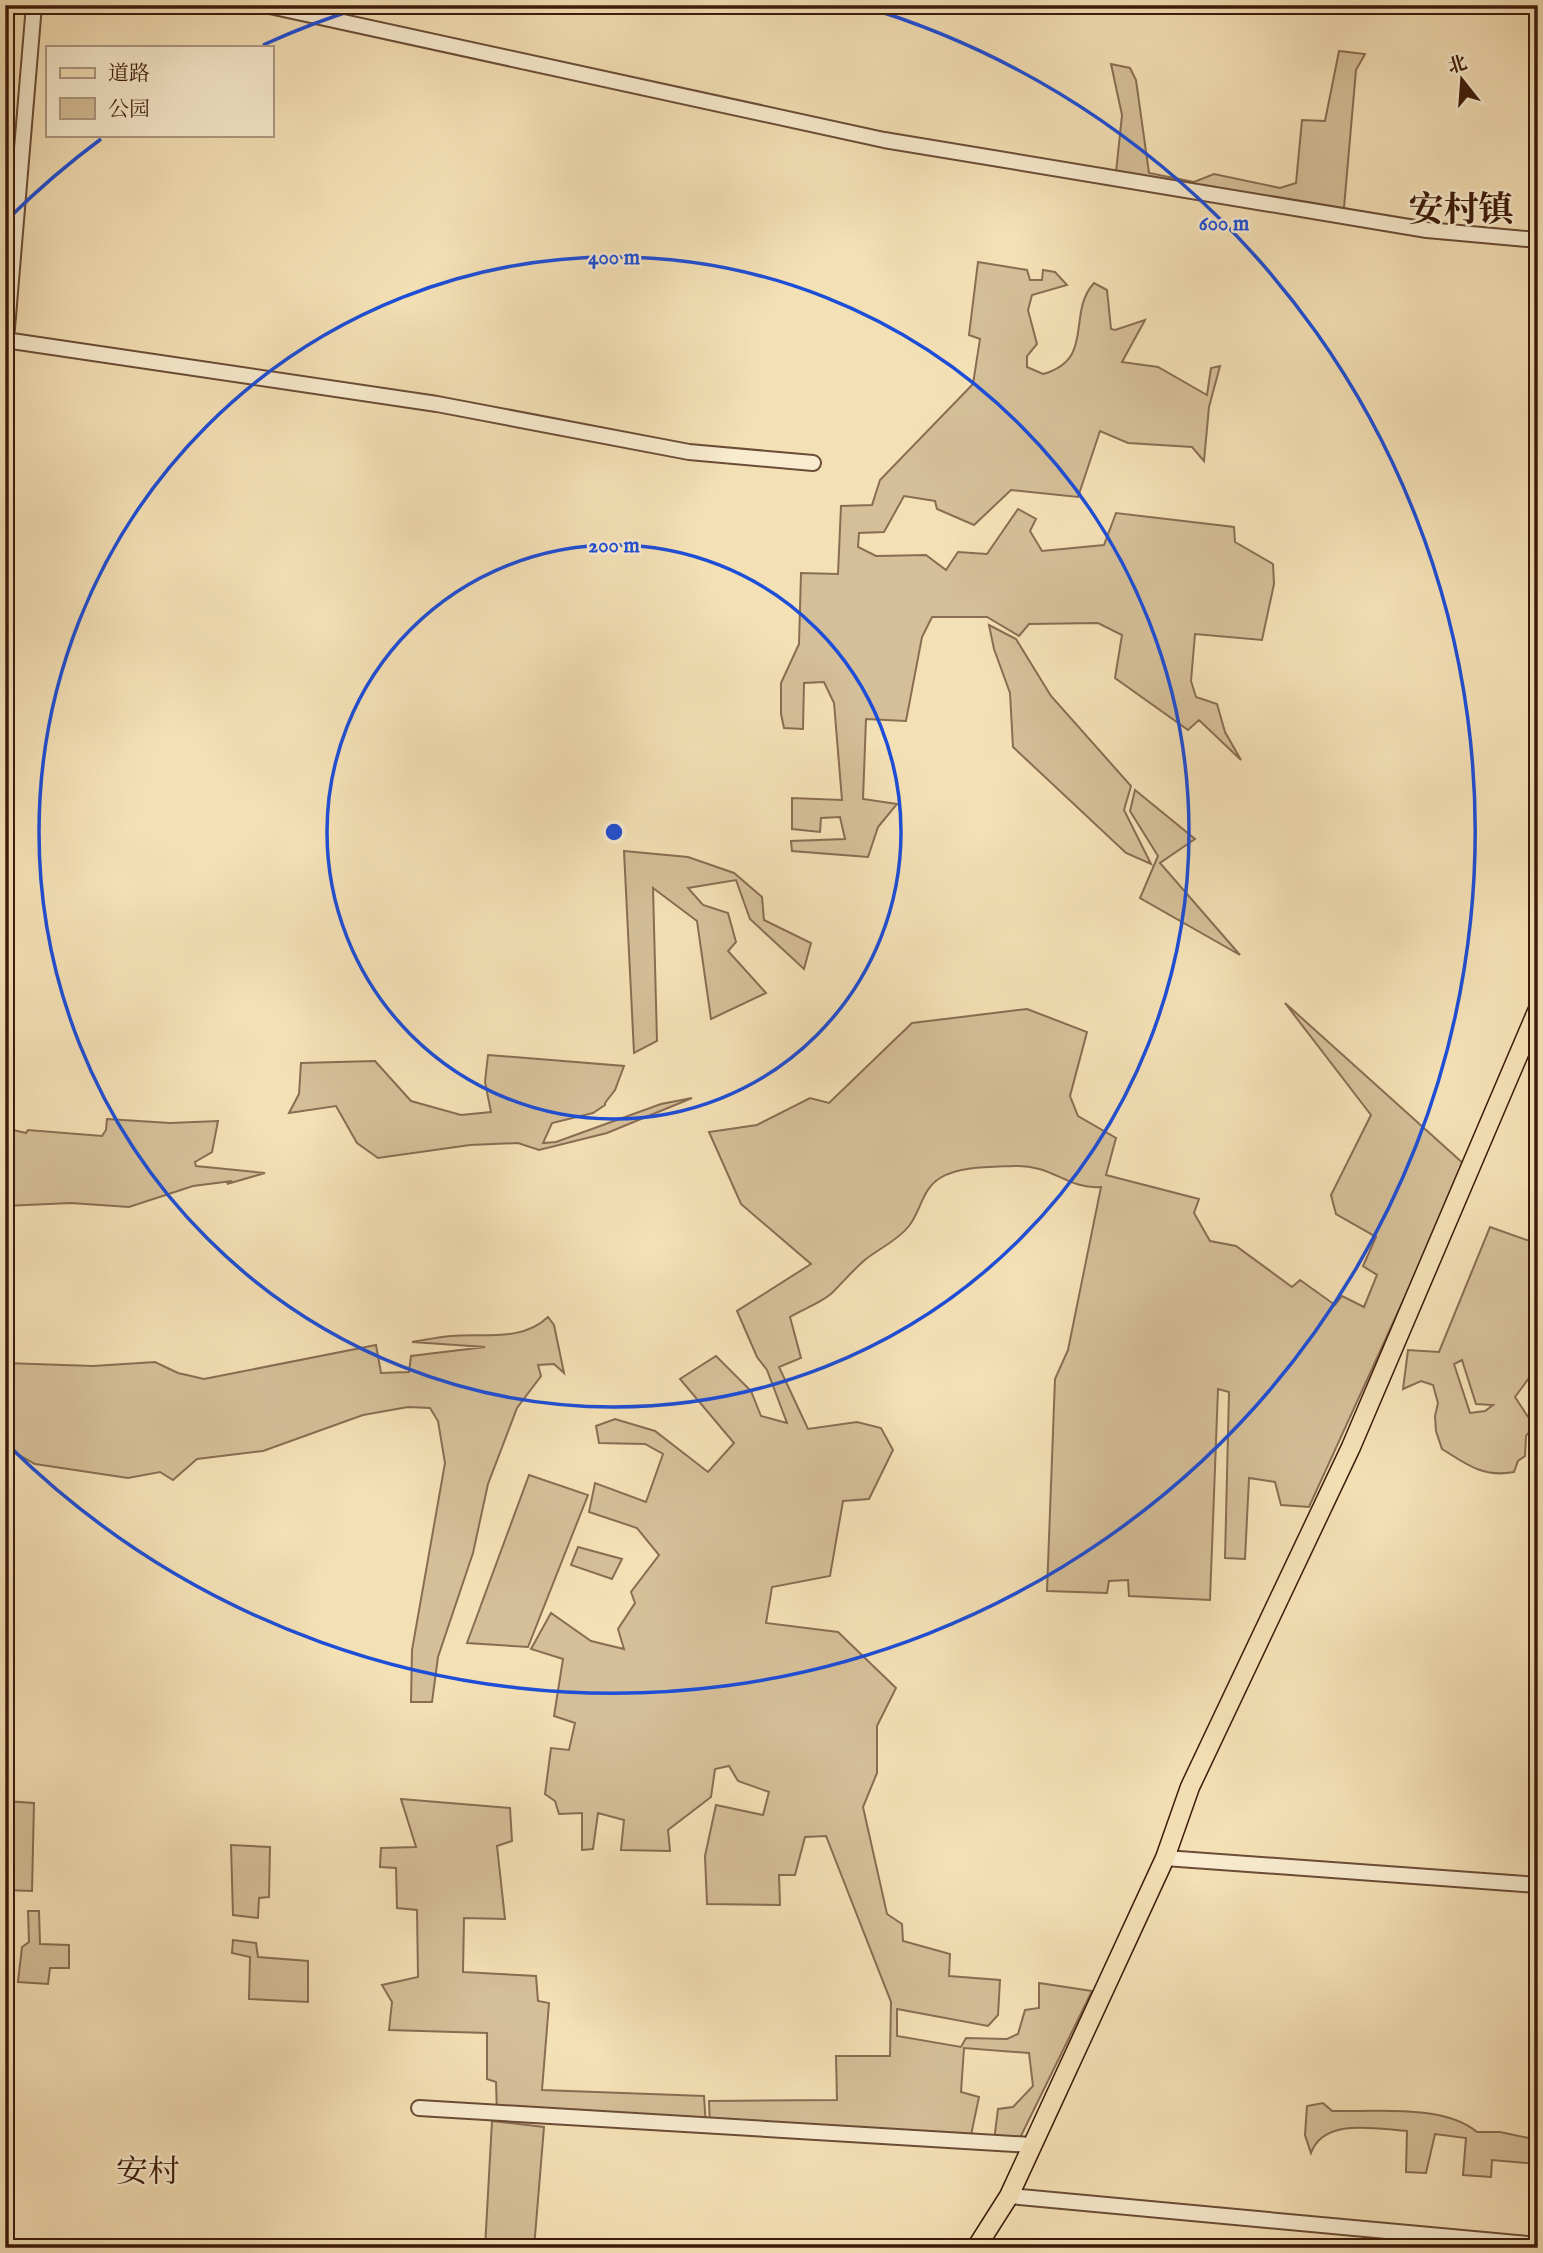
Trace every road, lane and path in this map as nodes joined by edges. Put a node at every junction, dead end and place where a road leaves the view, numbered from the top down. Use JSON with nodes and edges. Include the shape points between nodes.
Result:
{"nodes":[{"id":1,"x":34,"y":5,"type":"edge"},
{"id":2,"x":265,"y":5,"type":"edge"},
{"id":3,"x":1538,"y":240,"type":"edge"},
{"id":4,"x":6,"y":340,"type":"edge"},
{"id":5,"x":813,"y":463,"type":"dead end"},
{"id":6,"x":1538,"y":1009,"type":"edge"},
{"id":7,"x":1165,"y":1858,"type":"junction"},
{"id":8,"x":1538,"y":1885,"type":"edge"},
{"id":9,"x":419,"y":2108,"type":"dead end"},
{"id":10,"x":1031,"y":2145,"type":"junction"},
{"id":11,"x":1009,"y":2196,"type":"junction"},
{"id":12,"x":1538,"y":2245,"type":"edge"},
{"id":13,"x":976,"y":2248,"type":"edge"}],
"edges":[{"from":1,"to":4,"type":"street"},
{"from":2,"to":3,"type":"street","via":[[884,139],[1427,230]]},
{"from":4,"to":5,"type":"street","via":[[436,404],[689,452]]},
{"from":6,"to":7,"type":"main road","via":[[1351,1447],[1190,1787]]},
{"from":7,"to":8,"type":"street"},
{"from":7,"to":10,"type":"main road"},
{"from":9,"to":10,"type":"street"},
{"from":10,"to":11,"type":"main road"},
{"from":11,"to":12,"type":"street"},
{"from":11,"to":13,"type":"main road"}]}
